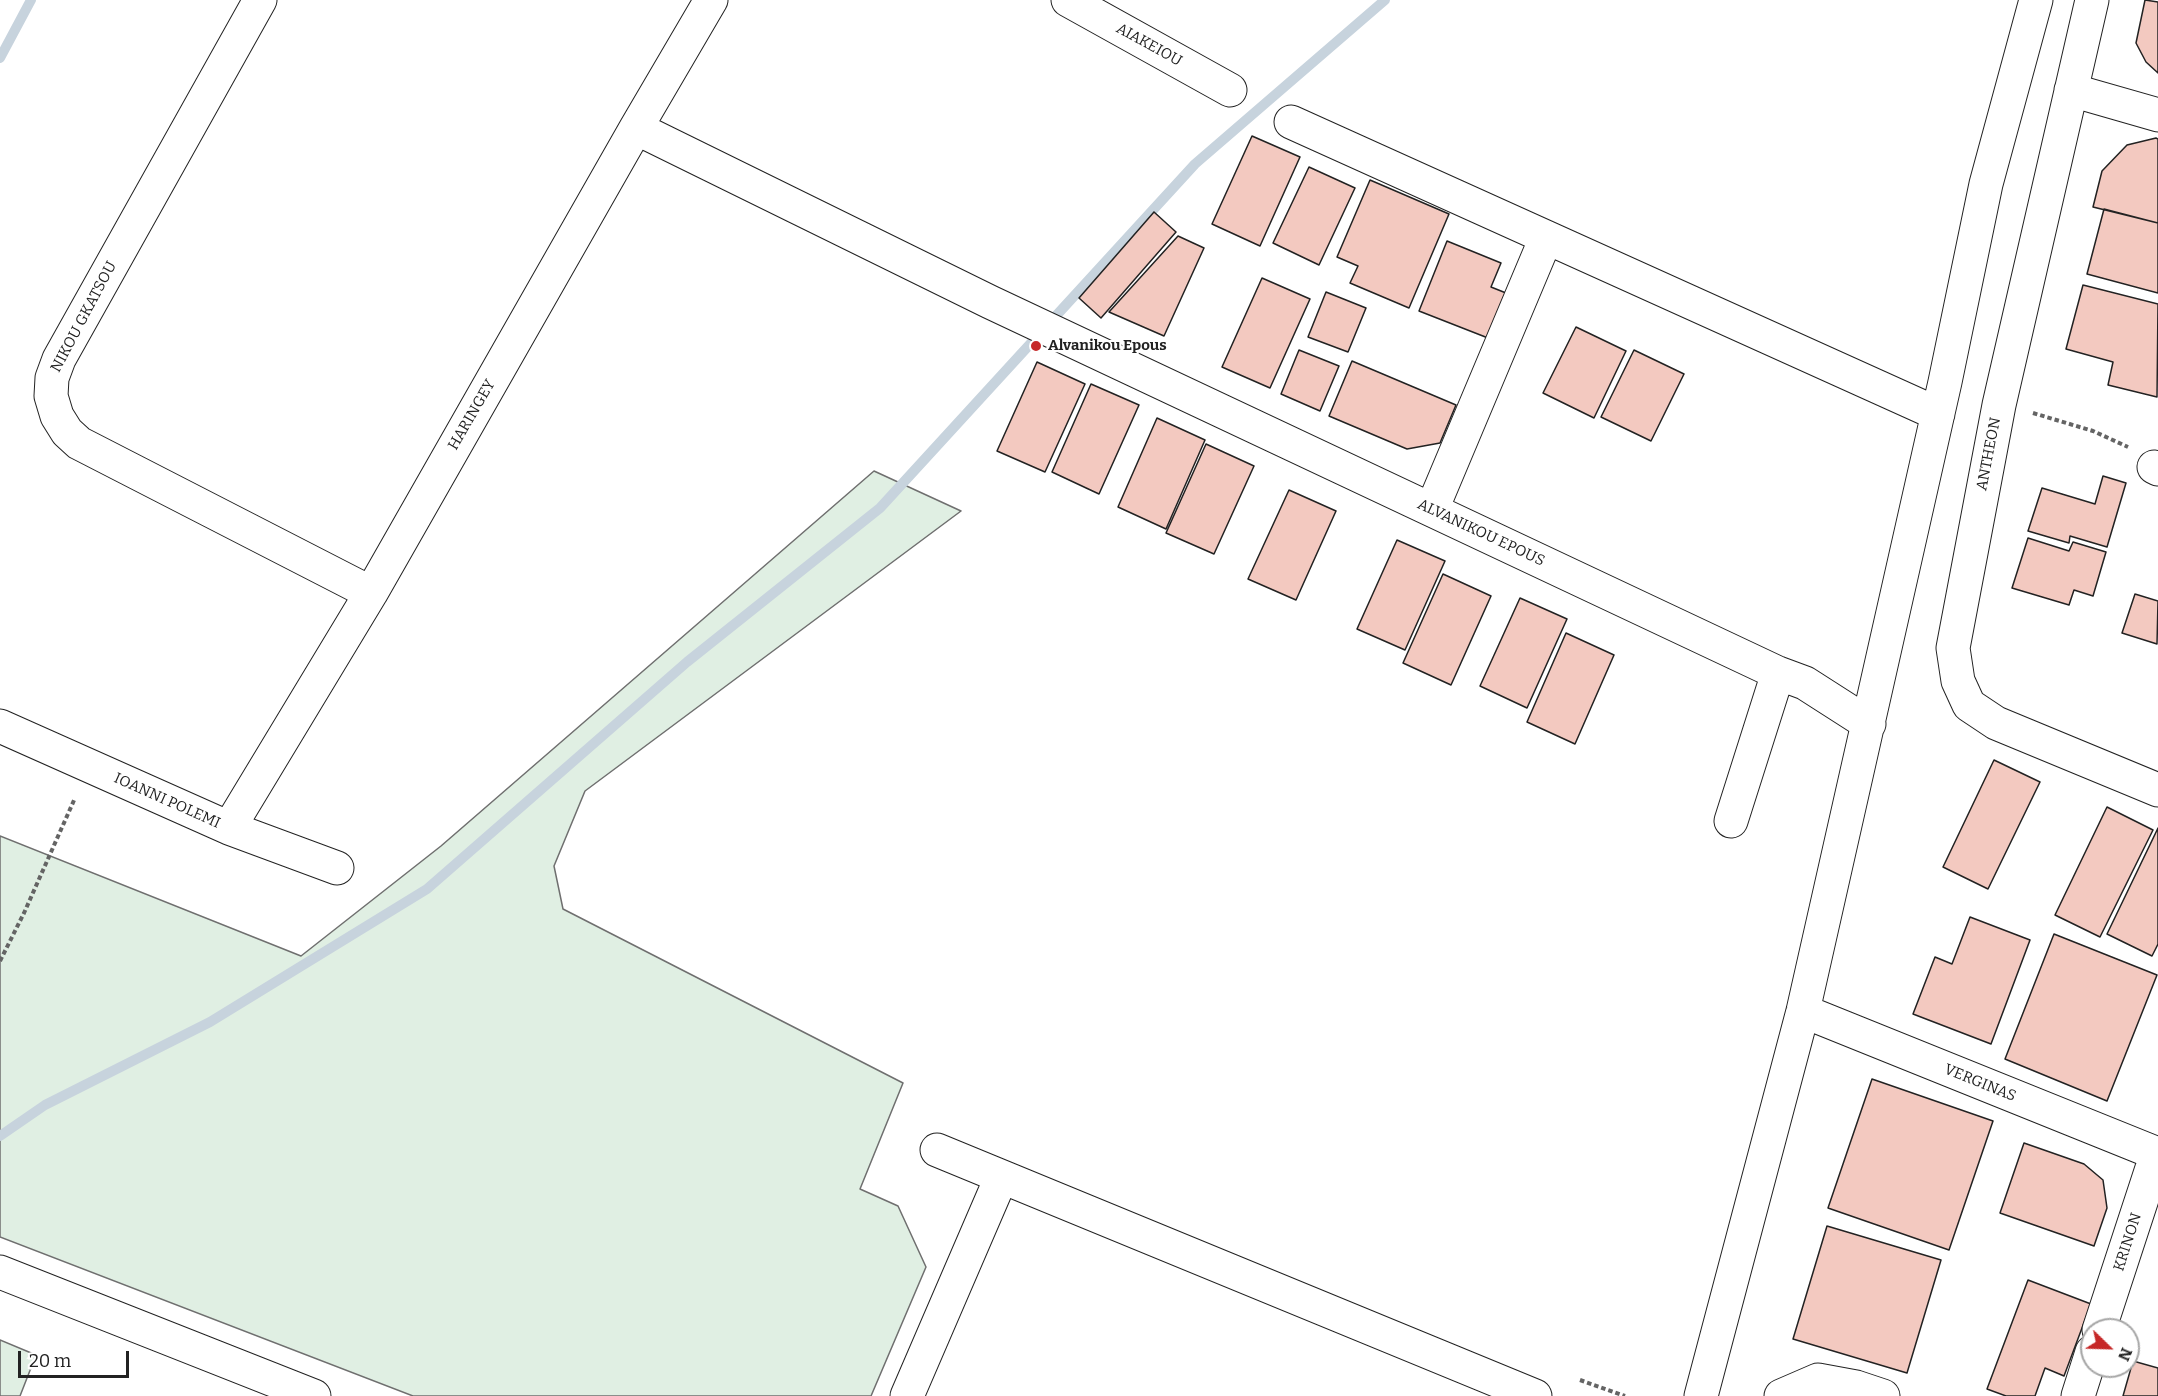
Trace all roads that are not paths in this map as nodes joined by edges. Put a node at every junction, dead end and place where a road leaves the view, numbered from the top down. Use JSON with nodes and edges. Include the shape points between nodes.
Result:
{"nodes":[{"id":1,"x":260,"y":0,"type":"edge"},
{"id":2,"x":711,"y":0,"type":"edge"},
{"id":3,"x":1068,"y":0,"type":"edge"},
{"id":4,"x":2036,"y":0,"type":"edge"},
{"id":5,"x":2092,"y":0,"type":"edge"},
{"id":6,"x":1230,"y":90,"type":"dead end"},
{"id":7,"x":2072,"y":90,"type":"junction"},
{"id":8,"x":2158,"y":115,"type":"edge"},
{"id":9,"x":1291,"y":122,"type":"dead end"},
{"id":10,"x":636,"y":128,"type":"junction"},
{"id":11,"x":1545,"y":238,"type":"junction"},
{"id":12,"x":1938,"y":414,"type":"junction"},
{"id":13,"x":1432,"y":510,"type":"junction"},
{"id":14,"x":371,"y":593,"type":"junction"},
{"id":15,"x":1778,"y":673,"type":"junction"},
{"id":16,"x":1869,"y":724,"type":"junction"},
{"id":17,"x":0,"y":726,"type":"edge"},
{"id":18,"x":2158,"y":790,"type":"edge"},
{"id":19,"x":1731,"y":821,"type":"dead end"},
{"id":20,"x":229,"y":828,"type":"junction"},
{"id":21,"x":337,"y":868,"type":"dead end"},
{"id":22,"x":1803,"y":1011,"type":"junction"},
{"id":23,"x":937,"y":1150,"type":"dead end"},
{"id":24,"x":2157,"y":1154,"type":"edge"},
{"id":25,"x":1001,"y":1178,"type":"junction"},
{"id":26,"x":0,"y":1272,"type":"edge"},
{"id":27,"x":2103,"y":1318,"type":"edge"},
{"id":28,"x":2084,"y":1378,"type":"edge"},
{"id":29,"x":314,"y":1396,"type":"edge"},
{"id":30,"x":907,"y":1396,"type":"edge"},
{"id":31,"x":1535,"y":1396,"type":"edge"},
{"id":32,"x":1701,"y":1396,"type":"edge"},
{"id":33,"x":1781,"y":1396,"type":"edge"},
{"id":34,"x":1883,"y":1396,"type":"edge"},
{"id":35,"x":2078,"y":1396,"type":"edge"}],
"edges":[{"from":1,"to":14,"type":"street","name":"NIKOU GKATSOU","via":[[59,359],[51,396],[57,416],[79,443]]},
{"from":2,"to":10,"type":"street","name":"HARINGEY"},
{"from":3,"to":6,"type":"street","name":"AIAKEIOU"},
{"from":4,"to":12,"type":"street","via":[[1986,184]]},
{"from":5,"to":7,"type":"street","name":"ANTHEON"},
{"from":7,"to":8,"type":"street"},
{"from":7,"to":18,"type":"street","name":"ANTHEON","via":[[1998,405],[1953,648],[1958,681],[1969,705],[1996,723]]},
{"from":9,"to":11,"type":"street"},
{"from":10,"to":13,"type":"street","name":"ALVANIKOU EPOUS","via":[[990,302]]},
{"from":10,"to":14,"type":"street","name":"HARINGEY"},
{"from":11,"to":12,"type":"street"},
{"from":11,"to":13,"type":"street"},
{"from":12,"to":16,"type":"street"},
{"from":13,"to":15,"type":"street","name":"ALVANIKOU EPOUS"},
{"from":14,"to":20,"type":"street","name":"HARINGEY"},
{"from":15,"to":16,"type":"street","name":"ALVANIKOU EPOUS","via":[[1805,683]]},
{"from":15,"to":19,"type":"street"},
{"from":16,"to":22,"type":"street"},
{"from":17,"to":20,"type":"street","name":"IOANNI POLEMI"},
{"from":20,"to":21,"type":"street","name":"IOANNI POLEMI"},
{"from":22,"to":24,"type":"street","name":"VERGINAS"},
{"from":22,"to":32,"type":"street"},
{"from":23,"to":25,"type":"street"},
{"from":24,"to":27,"type":"street","name":"KRINON"},
{"from":25,"to":30,"type":"street"},
{"from":25,"to":31,"type":"street"},
{"from":26,"to":29,"type":"street"},
{"from":28,"to":35,"type":"street"},
{"from":33,"to":34,"type":"street","via":[[1818,1380]]}]}
